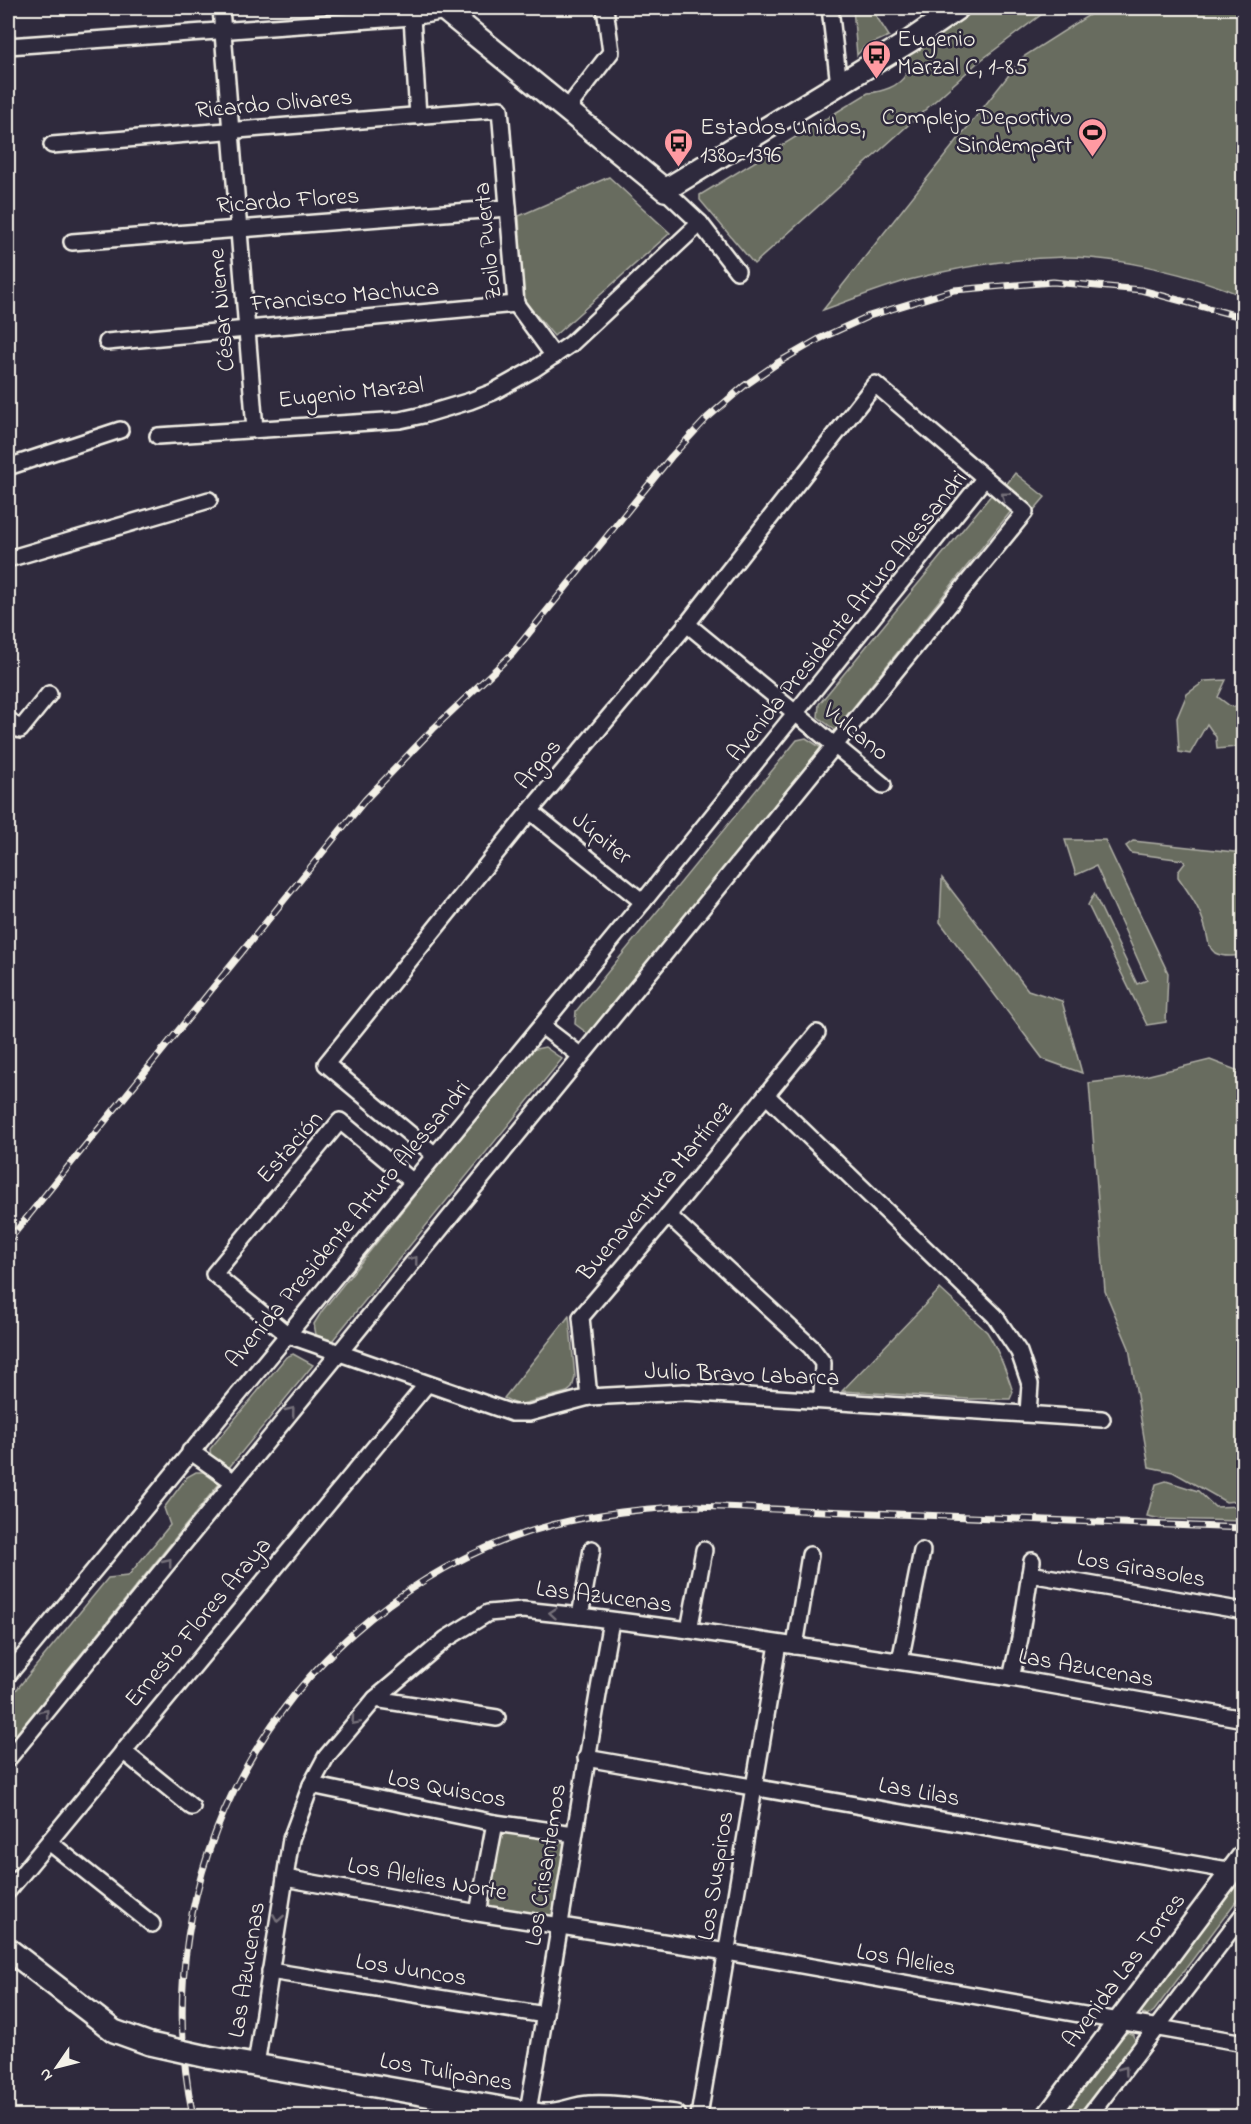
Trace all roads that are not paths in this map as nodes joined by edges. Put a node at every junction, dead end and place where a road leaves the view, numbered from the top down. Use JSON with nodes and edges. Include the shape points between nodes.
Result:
{"nodes":[{"id":1,"x":221,"y":8,"type":"edge"},
{"id":2,"x":605,"y":8,"type":"edge"},
{"id":3,"x":830,"y":8,"type":"edge"},
{"id":4,"x":958,"y":8,"type":"edge"},
{"id":5,"x":444,"y":9,"type":"edge"},
{"id":6,"x":412,"y":17,"type":"junction"},
{"id":7,"x":223,"y":30,"type":"junction"},
{"id":8,"x":8,"y":46,"type":"edge"},
{"id":9,"x":839,"y":85,"type":"junction"},
{"id":10,"x":500,"y":109,"type":"joint"},
{"id":11,"x":567,"y":109,"type":"junction"},
{"id":12,"x":418,"y":116,"type":"junction"},
{"id":13,"x":231,"y":131,"type":"junction"},
{"id":14,"x":52,"y":145,"type":"dead end"},
{"id":15,"x":665,"y":190,"type":"junction"},
{"id":16,"x":508,"y":208,"type":"junction"},
{"id":17,"x":700,"y":223,"type":"junction"},
{"id":18,"x":239,"y":228,"type":"junction"},
{"id":19,"x":72,"y":242,"type":"dead end"},
{"id":20,"x":737,"y":271,"type":"dead end"},
{"id":21,"x":516,"y":304,"type":"junction"},
{"id":22,"x":247,"y":329,"type":"junction"},
{"id":23,"x":107,"y":342,"type":"dead end"},
{"id":24,"x":554,"y":356,"type":"junction"},
{"id":25,"x":255,"y":429,"type":"junction"},
{"id":26,"x":120,"y":430,"type":"dead end"},
{"id":27,"x":158,"y":436,"type":"dead end"},
{"id":28,"x":8,"y":467,"type":"edge"},
{"id":29,"x":984,"y":479,"type":"junction"},
{"id":30,"x":209,"y":500,"type":"dead end"},
{"id":31,"x":8,"y":559,"type":"edge"},
{"id":32,"x":687,"y":624,"type":"junction"},
{"id":33,"x":49,"y":694,"type":"dead end"},
{"id":34,"x":796,"y":714,"type":"junction"},
{"id":35,"x":8,"y":720,"type":"edge"},
{"id":36,"x":835,"y":746,"type":"junction"},
{"id":37,"x":883,"y":785,"type":"dead end"},
{"id":38,"x":530,"y":811,"type":"junction"},
{"id":39,"x":643,"y":902,"type":"junction"},
{"id":40,"x":542,"y":1026,"type":"junction"},
{"id":41,"x":817,"y":1033,"type":"dead end"},
{"id":42,"x":581,"y":1056,"type":"junction"},
{"id":43,"x":766,"y":1095,"type":"junction"},
{"id":44,"x":435,"y":1155,"type":"junction"},
{"id":45,"x":413,"y":1182,"type":"junction"},
{"id":46,"x":668,"y":1215,"type":"junction"},
{"id":47,"x":288,"y":1335,"type":"junction"},
{"id":48,"x":340,"y":1352,"type":"junction"},
{"id":49,"x":427,"y":1384,"type":"junction"},
{"id":50,"x":590,"y":1397,"type":"junction"},
{"id":51,"x":822,"y":1400,"type":"junction"},
{"id":52,"x":1028,"y":1413,"type":"junction"},
{"id":53,"x":1102,"y":1419,"type":"dead end"},
{"id":54,"x":190,"y":1451,"type":"junction"},
{"id":55,"x":234,"y":1482,"type":"junction"},
{"id":56,"x":592,"y":1549,"type":"dead end"},
{"id":57,"x":704,"y":1550,"type":"dead end"},
{"id":58,"x":922,"y":1551,"type":"dead end"},
{"id":59,"x":810,"y":1555,"type":"dead end"},
{"id":60,"x":1244,"y":1611,"type":"edge"},
{"id":61,"x":580,"y":1616,"type":"junction"},
{"id":62,"x":611,"y":1621,"type":"junction"},
{"id":63,"x":689,"y":1630,"type":"junction"},
{"id":64,"x":778,"y":1644,"type":"junction"},
{"id":65,"x":795,"y":1646,"type":"junction"},
{"id":66,"x":900,"y":1661,"type":"junction"},
{"id":67,"x":8,"y":1675,"type":"edge"},
{"id":68,"x":1011,"y":1678,"type":"junction"},
{"id":69,"x":375,"y":1699,"type":"junction"},
{"id":70,"x":497,"y":1718,"type":"dead end"},
{"id":71,"x":1244,"y":1719,"type":"edge"},
{"id":72,"x":123,"y":1751,"type":"junction"},
{"id":73,"x":586,"y":1758,"type":"junction"},
{"id":74,"x":8,"y":1759,"type":"edge"},
{"id":75,"x":311,"y":1785,"type":"junction"},
{"id":76,"x":754,"y":1787,"type":"junction"},
{"id":77,"x":192,"y":1807,"type":"dead end"},
{"id":78,"x":495,"y":1823,"type":"junction"},
{"id":79,"x":574,"y":1833,"type":"junction"},
{"id":80,"x":49,"y":1842,"type":"junction"},
{"id":81,"x":1240,"y":1866,"type":"edge"},
{"id":82,"x":285,"y":1878,"type":"junction"},
{"id":83,"x":8,"y":1891,"type":"edge"},
{"id":84,"x":1244,"y":1912,"type":"edge"},
{"id":85,"x":478,"y":1913,"type":"junction"},
{"id":86,"x":152,"y":1924,"type":"dead end"},
{"id":87,"x":561,"y":1926,"type":"junction"},
{"id":88,"x":8,"y":1949,"type":"edge"},
{"id":89,"x":727,"y":1952,"type":"junction"},
{"id":90,"x":270,"y":1971,"type":"junction"},
{"id":91,"x":545,"y":2015,"type":"junction"},
{"id":92,"x":1119,"y":2022,"type":"junction"},
{"id":93,"x":1157,"y":2027,"type":"junction"},
{"id":94,"x":1244,"y":2043,"type":"edge"},
{"id":95,"x":256,"y":2065,"type":"junction"},
{"id":96,"x":527,"y":2115,"type":"edge"},
{"id":97,"x":675,"y":2116,"type":"edge"},
{"id":98,"x":699,"y":2116,"type":"edge"},
{"id":99,"x":1048,"y":2116,"type":"edge"},
{"id":100,"x":1089,"y":2116,"type":"edge"}],
"edges":[{"from":1,"to":7,"type":"street","name":"César Nieme"},
{"from":2,"to":11,"type":"street","via":[[611,52]]},
{"from":3,"to":9,"type":"street"},
{"from":4,"to":9,"type":"street"},
{"from":5,"to":6,"type":"street"},
{"from":5,"to":11,"type":"street"},
{"from":6,"to":7,"type":"street"},
{"from":6,"to":12,"type":"street"},
{"from":7,"to":8,"type":"street"},
{"from":7,"to":13,"type":"street","name":"César Nieme"},
{"from":9,"to":15,"type":"street"},
{"from":10,"to":12,"type":"street","name":"Ricardo Olivares"},
{"from":10,"to":16,"type":"street","name":"Zoilo Puerta"},
{"from":11,"to":15,"type":"street"},
{"from":12,"to":13,"type":"street","name":"Ricardo Olivares"},
{"from":13,"to":14,"type":"street","name":"Ricardo Olivares"},
{"from":13,"to":18,"type":"street","name":"César Nieme"},
{"from":15,"to":17,"type":"street"},
{"from":16,"to":18,"type":"street","name":"Ricardo Flores"},
{"from":16,"to":21,"type":"street","name":"Zoilo Puerta"},
{"from":17,"to":20,"type":"street"},
{"from":17,"to":24,"type":"street","name":"Eugenio Marzal"},
{"from":18,"to":19,"type":"street","name":"Ricardo Flores"},
{"from":18,"to":22,"type":"street","name":"César Nieme"},
{"from":21,"to":22,"type":"street","name":"Francisco Machuca"},
{"from":21,"to":24,"type":"street","name":"Zoilo Puerta"},
{"from":22,"to":23,"type":"street","name":"Francisco Machuca"},
{"from":22,"to":25,"type":"street","name":"César Nieme"},
{"from":24,"to":25,"type":"street","name":"Eugenio Marzal","via":[[493,392],[423,415]]},
{"from":25,"to":27,"type":"street","name":"Eugenio Marzal"},
{"from":26,"to":28,"type":"street"},
{"from":29,"to":32,"type":"street","name":"Argos","via":[[875,384]]},
{"from":29,"to":34,"type":"street","name":"Avenida Presidente Arturo Alessandri"},
{"from":36,"to":29,"type":"street","name":"Avenida Presidente Arturo Alessandri","one_way":true,"via":[[1025,512]]},
{"from":30,"to":31,"type":"street"},
{"from":32,"to":34,"type":"street","name":"Vulcano"},
{"from":32,"to":38,"type":"street","name":"Argos"},
{"from":33,"to":35,"type":"street","via":[[20,730]]},
{"from":34,"to":36,"type":"street","name":"Vulcano"},
{"from":34,"to":39,"type":"street","name":"Avenida Presidente Arturo Alessandri"},
{"from":36,"to":37,"type":"street","name":"Vulcano"},
{"from":36,"to":42,"type":"street","name":"Avenida Presidente Arturo Alessandri"},
{"from":38,"to":39,"type":"street","name":"Júpiter"},
{"from":38,"to":44,"type":"street","name":"Argos","via":[[326,1064]]},
{"from":39,"to":40,"type":"street","name":"Avenida Presidente Arturo Alessandri"},
{"from":40,"to":42,"type":"street"},
{"from":40,"to":44,"type":"street","name":"Avenida Presidente Arturo Alessandri"},
{"from":41,"to":43,"type":"street","name":"Buenaventura Martínez"},
{"from":48,"to":42,"type":"street","name":"Avenida Presidente Arturo Alessandri","one_way":true},
{"from":43,"to":46,"type":"street","name":"Buenaventura Martínez"},
{"from":43,"to":52,"type":"street","via":[[995,1316],[1019,1352],[1030,1384]]},
{"from":44,"to":45,"type":"street","name":"Avenida Presidente Arturo Alessandri"},
{"from":45,"to":47,"type":"street","name":"Avenida Presidente Arturo Alessandri"},
{"from":45,"to":47,"type":"street","name":"Estación","via":[[340,1120],[214,1275]]},
{"from":46,"to":50,"type":"street","name":"Buenaventura Martínez","via":[[581,1317]]},
{"from":46,"to":51,"type":"street","via":[[811,1347],[823,1363]]},
{"from":47,"to":48,"type":"street","name":"Julio Bravo Labarca"},
{"from":47,"to":54,"type":"street","name":"Avenida Presidente Arturo Alessandri"},
{"from":48,"to":49,"type":"street","name":"Julio Bravo Labarca"},
{"from":55,"to":48,"type":"street","name":"Avenida Presidente Arturo Alessandri","one_way":true},
{"from":49,"to":50,"type":"street","name":"Julio Bravo Labarca","via":[[512,1413],[529,1413]]},
{"from":49,"to":72,"type":"street","name":"Ernesto Flores Araya"},
{"from":50,"to":51,"type":"street","name":"Julio Bravo Labarca","via":[[684,1392]]},
{"from":51,"to":52,"type":"street","name":"Julio Bravo Labarca"},
{"from":52,"to":53,"type":"street","name":"Julio Bravo Labarca"},
{"from":54,"to":55,"type":"street"},
{"from":54,"to":67,"type":"street","name":"Avenida Presidente Arturo Alessandri"},
{"from":74,"to":55,"type":"street","name":"Avenida Presidente Arturo Alessandri","one_way":true},
{"from":56,"to":61,"type":"street"},
{"from":57,"to":63,"type":"street"},
{"from":58,"to":66,"type":"street"},
{"from":59,"to":65,"type":"street"},
{"from":60,"to":68,"type":"street","name":"Los Girasoles","via":[[1031,1567]]},
{"from":61,"to":62,"type":"street","name":"Las Azucenas"},
{"from":61,"to":69,"type":"street","name":"Las Azucenas","one_way":true,"via":[[523,1610],[488,1613],[446,1639]]},
{"from":62,"to":63,"type":"street","name":"Las Azucenas"},
{"from":62,"to":73,"type":"street","name":"Los Crisantemos"},
{"from":63,"to":64,"type":"street","name":"Las Azucenas"},
{"from":64,"to":65,"type":"street","name":"Las Azucenas"},
{"from":64,"to":76,"type":"street","name":"Los Suspiros"},
{"from":65,"to":66,"type":"street","name":"Las Azucenas"},
{"from":66,"to":68,"type":"street","name":"Las Azucenas"},
{"from":68,"to":71,"type":"street","name":"Las Azucenas"},
{"from":69,"to":70,"type":"street"},
{"from":69,"to":75,"type":"street","name":"Las Azucenas","one_way":true,"via":[[326,1757]]},
{"from":72,"to":77,"type":"street"},
{"from":72,"to":80,"type":"street","name":"Ernesto Flores Araya"},
{"from":73,"to":76,"type":"street","name":"Las Lilas"},
{"from":73,"to":79,"type":"street","name":"Los Crisantemos"},
{"from":75,"to":78,"type":"street","name":"Los Quiscos"},
{"from":75,"to":82,"type":"street","name":"Las Azucenas","via":[[291,1839]]},
{"from":76,"to":81,"type":"street","name":"Las Lilas"},
{"from":76,"to":89,"type":"street","name":"Los Suspiros"},
{"from":78,"to":79,"type":"street","name":"Los Quiscos"},
{"from":78,"to":85,"type":"street"},
{"from":79,"to":87,"type":"street","name":"Los Crisantemos"},
{"from":80,"to":83,"type":"street","name":"Ernesto Flores Araya"},
{"from":80,"to":86,"type":"street"},
{"from":81,"to":92,"type":"street","name":"Avenida Las Torres"},
{"from":82,"to":85,"type":"street","name":"Los Alelies Norte"},
{"from":82,"to":90,"type":"street","name":"Las Azucenas","one_way":true},
{"from":84,"to":93,"type":"street"},
{"from":85,"to":87,"type":"street","name":"Los Alelies Norte"},
{"from":87,"to":89,"type":"street","name":"Los Alelies"},
{"from":87,"to":91,"type":"street","name":"Los Crisantemos"},
{"from":88,"to":95,"type":"street","name":"Los Tulipanes","bridge":true,"via":[[114,2031],[150,2044]]},
{"from":89,"to":92,"type":"street","name":"Los Alelies"},
{"from":89,"to":98,"type":"street","name":"Los Suspiros"},
{"from":90,"to":91,"type":"street","name":"Los Juncos"},
{"from":90,"to":95,"type":"street","name":"Las Azucenas"},
{"from":91,"to":96,"type":"street","name":"Los Crisantemos"},
{"from":92,"to":93,"type":"street","name":"Los Alelies"},
{"from":92,"to":99,"type":"street","name":"Avenida Las Torres"},
{"from":93,"to":94,"type":"street","name":"Los Alelies"},
{"from":100,"to":93,"type":"street","one_way":true},
{"from":95,"to":96,"type":"street","name":"Los Tulipanes"},
{"from":96,"to":97,"type":"street","name":"Los Tulipanes","via":[[594,2107]]}]}
